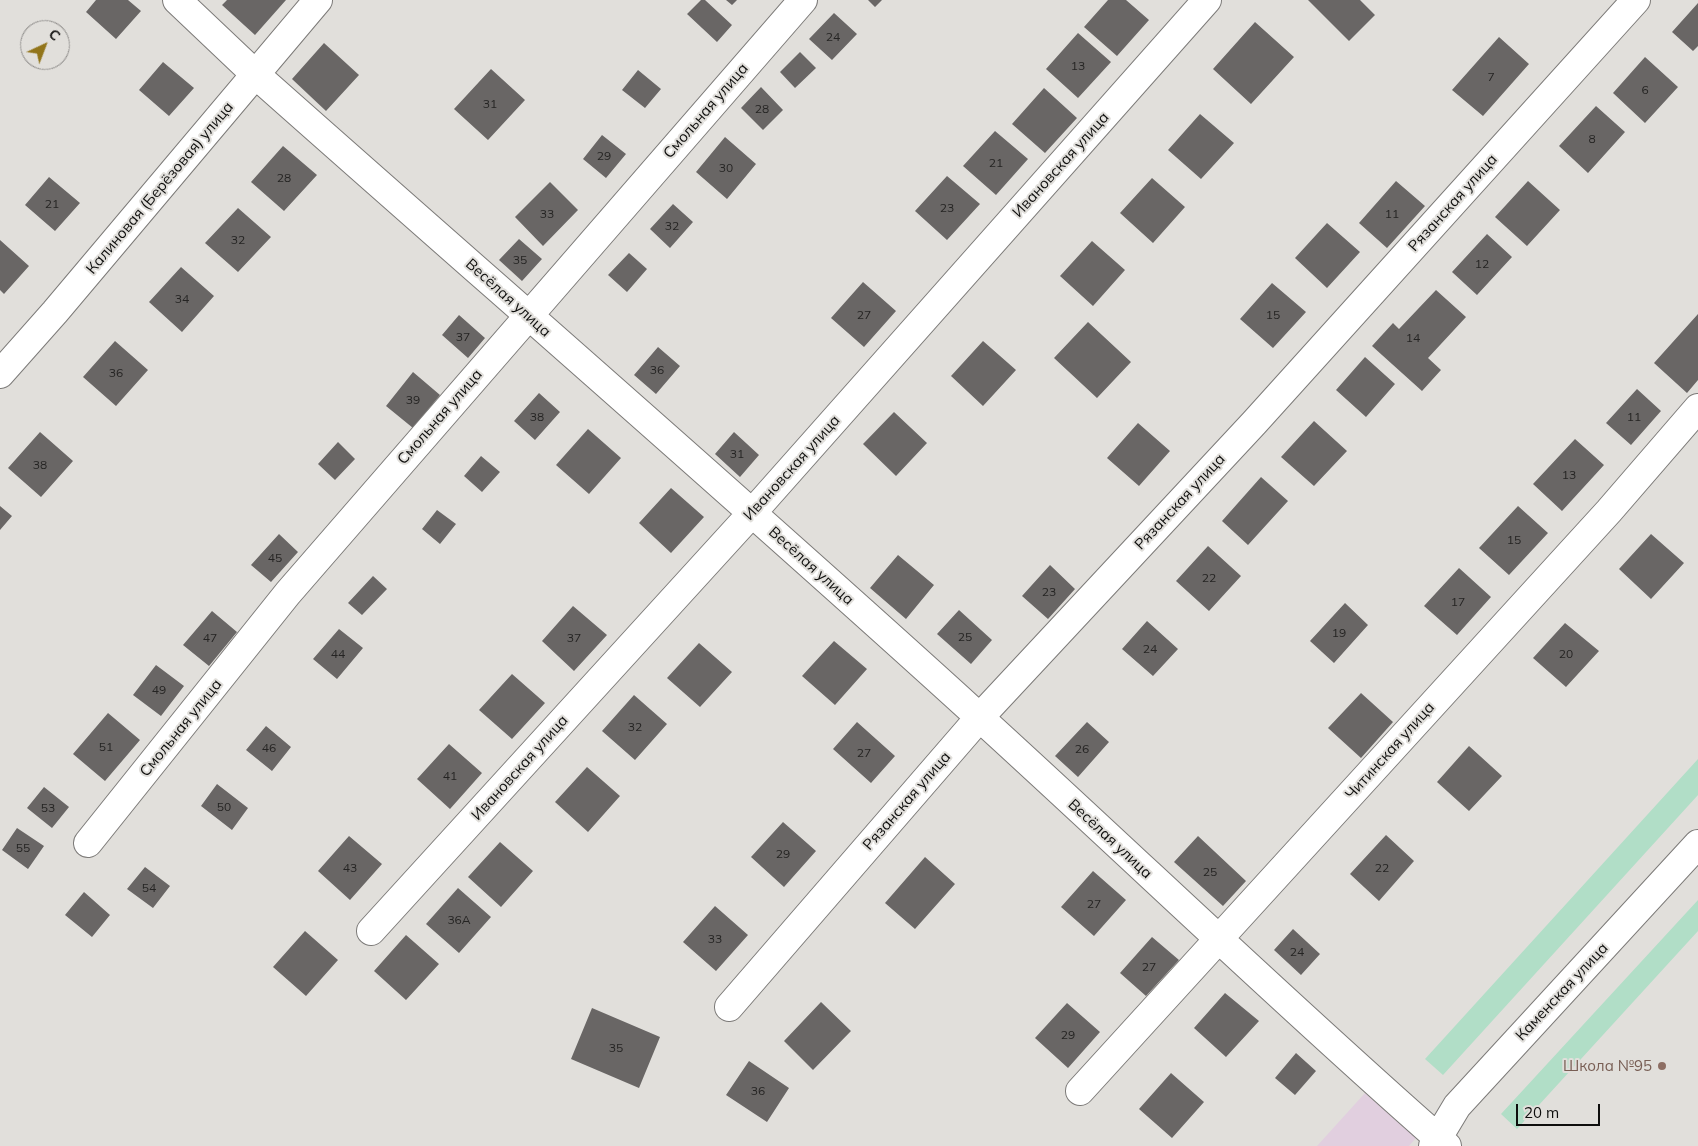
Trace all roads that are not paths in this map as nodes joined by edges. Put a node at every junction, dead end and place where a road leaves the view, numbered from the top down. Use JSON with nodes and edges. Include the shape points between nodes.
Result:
{"nodes":[{"id":1,"x":177,"y":0,"type":"edge"},
{"id":2,"x":318,"y":0,"type":"edge"},
{"id":3,"x":803,"y":0,"type":"edge"},
{"id":4,"x":1207,"y":0,"type":"edge"},
{"id":5,"x":1636,"y":0,"type":"edge"},
{"id":6,"x":255,"y":74,"type":"junction"},
{"id":7,"x":528,"y":316,"type":"junction"},
{"id":8,"x":0,"y":374,"type":"edge"},
{"id":9,"x":1698,"y":408,"type":"edge"},
{"id":10,"x":752,"y":513,"type":"junction"},
{"id":11,"x":980,"y":717,"type":"junction"},
{"id":12,"x":88,"y":843,"type":"dead end"},
{"id":13,"x":1698,"y":844,"type":"edge"},
{"id":14,"x":371,"y":932,"type":"dead end"},
{"id":15,"x":1218,"y":940,"type":"junction"},
{"id":16,"x":729,"y":1007,"type":"dead end"},
{"id":17,"x":1080,"y":1091,"type":"dead end"},
{"id":18,"x":1440,"y":1144,"type":"edge"}],
"edges":[{"from":1,"to":6,"type":"street","name":"Весёлая улица"},
{"from":2,"to":6,"type":"street","name":"Калиновая (Берёзовая) улица"},
{"from":3,"to":7,"type":"street","name":"Смольная улица"},
{"from":4,"to":10,"type":"street","name":"Ивановская улица"},
{"from":5,"to":11,"type":"street","name":"Рязанская улица","via":[[1254,423]]},
{"from":6,"to":7,"type":"street","name":"Весёлая улица"},
{"from":6,"to":8,"type":"street","name":"Калиновая (Берёзовая) улица"},
{"from":7,"to":10,"type":"street","name":"Весёлая улица"},
{"from":7,"to":12,"type":"street","name":"Смольная улица","via":[[288,593]]},
{"from":9,"to":15,"type":"street","name":"Читинская улица"},
{"from":10,"to":11,"type":"street","name":"Весёлая улица"},
{"from":10,"to":14,"type":"street","name":"Ивановская улица"},
{"from":11,"to":15,"type":"street","name":"Весёлая улица"},
{"from":11,"to":16,"type":"street","name":"Рязанская улица"},
{"from":13,"to":18,"type":"street","name":"Каменская улица","via":[[1457,1106]]},
{"from":15,"to":17,"type":"street","name":"Читинская улица"},
{"from":15,"to":18,"type":"street","name":"Весёлая улица"}]}
